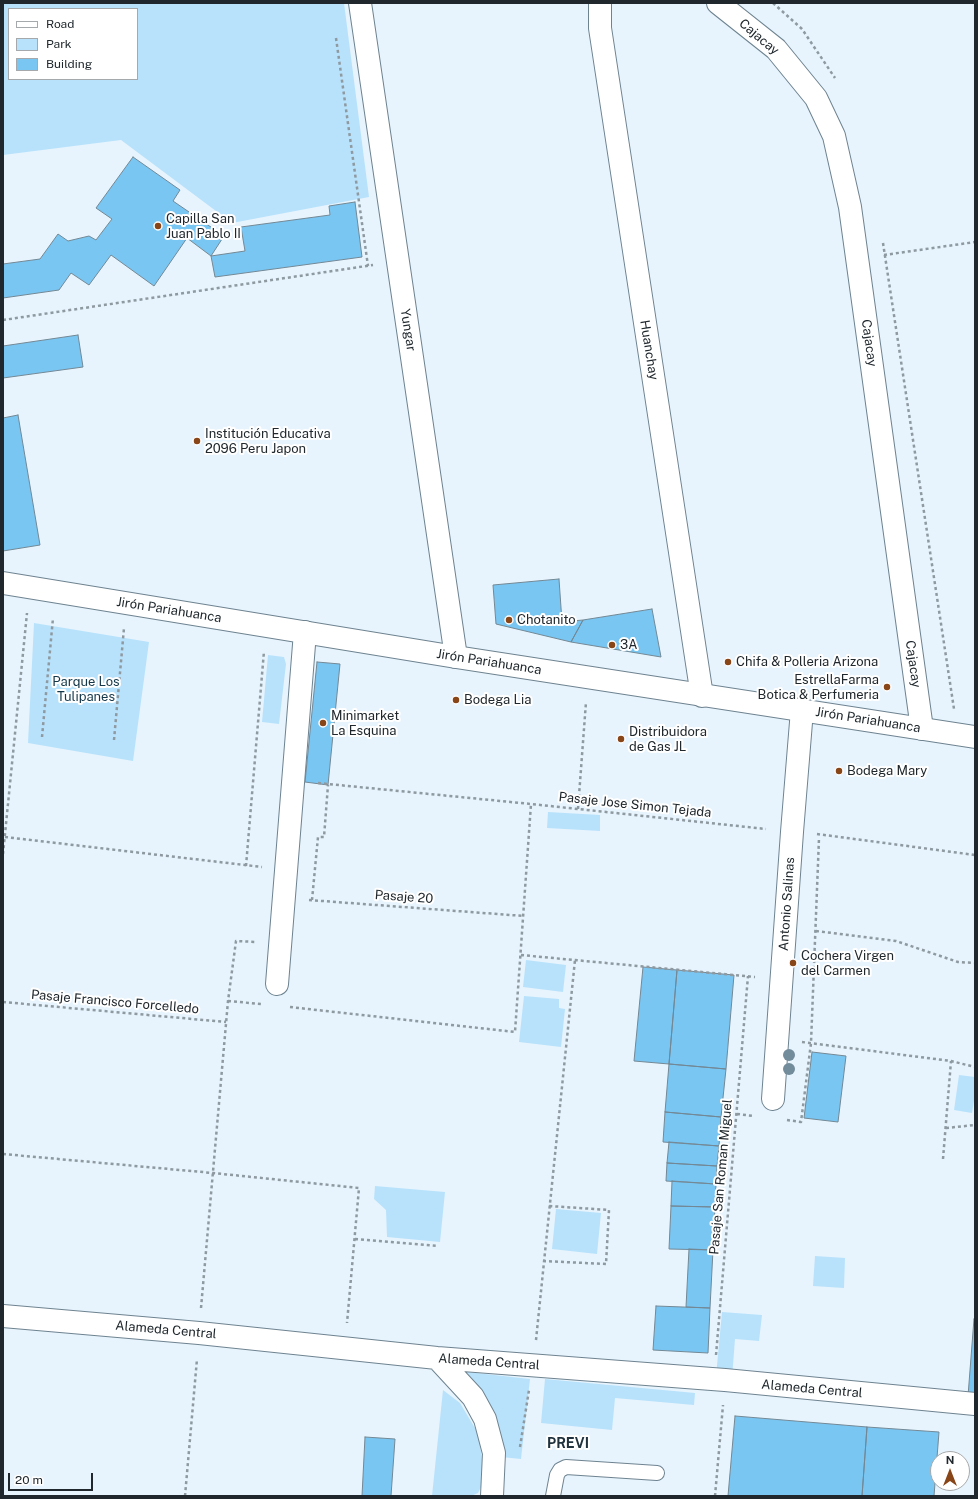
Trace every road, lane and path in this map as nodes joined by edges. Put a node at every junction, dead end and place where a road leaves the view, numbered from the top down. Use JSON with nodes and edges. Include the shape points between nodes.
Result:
{"nodes":[{"id":1,"x":360,"y":3,"type":"edge"},
{"id":2,"x":600,"y":3,"type":"edge"},
{"id":3,"x":718,"y":3,"type":"edge"},
{"id":4,"x":336,"y":38,"type":"dead end"},
{"id":5,"x":975,"y":242,"type":"edge"},
{"id":6,"x":857,"y":259,"type":"junction"},
{"id":7,"x":3,"y":320,"type":"edge"},
{"id":8,"x":3,"y":583,"type":"edge"},
{"id":9,"x":27,"y":613,"type":"dead end"},
{"id":10,"x":54,"y":617,"type":"dead end"},
{"id":11,"x":124,"y":628,"type":"dead end"},
{"id":12,"x":305,"y":632,"type":"junction"},
{"id":13,"x":264,"y":650,"type":"dead end"},
{"id":14,"x":456,"y":657,"type":"junction"},
{"id":15,"x":702,"y":696,"type":"junction"},
{"id":16,"x":586,"y":700,"type":"dead end"},
{"id":17,"x":802,"y":710,"type":"junction"},
{"id":18,"x":922,"y":729,"type":"junction"},
{"id":19,"x":42,"y":737,"type":"dead end"},
{"id":20,"x":975,"y":737,"type":"edge"},
{"id":21,"x":114,"y":740,"type":"dead end"},
{"id":22,"x":293,"y":780,"type":"junction"},
{"id":23,"x":328,"y":785,"type":"junction"},
{"id":24,"x":531,"y":804,"type":"junction"},
{"id":25,"x":578,"y":809,"type":"junction"},
{"id":26,"x":4,"y":826,"type":"edge"},
{"id":27,"x":792,"y":832,"type":"junction"},
{"id":28,"x":820,"y":834,"type":"junction"},
{"id":29,"x":5,"y":838,"type":"junction"},
{"id":30,"x":3,"y":854,"type":"edge"},
{"id":31,"x":975,"y":855,"type":"edge"},
{"id":32,"x":246,"y":866,"type":"junction"},
{"id":33,"x":266,"y":868,"type":"dead end"},
{"id":34,"x":284,"y":898,"type":"junction"},
{"id":35,"x":312,"y":900,"type":"junction"},
{"id":36,"x":524,"y":916,"type":"junction"},
{"id":37,"x":816,"y":931,"type":"junction"},
{"id":38,"x":258,"y":942,"type":"dead end"},
{"id":39,"x":521,"y":955,"type":"junction"},
{"id":40,"x":575,"y":960,"type":"junction"},
{"id":41,"x":975,"y":963,"type":"edge"},
{"id":42,"x":748,"y":976,"type":"junction"},
{"id":43,"x":756,"y":977,"type":"dead end"},
{"id":44,"x":277,"y":984,"type":"dead end"},
{"id":45,"x":228,"y":1001,"type":"junction"},
{"id":46,"x":3,"y":1002,"type":"edge"},
{"id":47,"x":266,"y":1005,"type":"dead end"},
{"id":48,"x":289,"y":1007,"type":"dead end"},
{"id":49,"x":226,"y":1022,"type":"junction"},
{"id":50,"x":777,"y":1039,"type":"junction"},
{"id":51,"x":811,"y":1043,"type":"junction"},
{"id":52,"x":951,"y":1061,"type":"junction"},
{"id":53,"x":975,"y":1067,"type":"edge"},
{"id":54,"x":773,"y":1099,"type":"dead end"},
{"id":55,"x":801,"y":1122,"type":"dead end"},
{"id":56,"x":975,"y":1125,"type":"edge"},
{"id":57,"x":946,"y":1128,"type":"junction"},
{"id":58,"x":3,"y":1154,"type":"edge"},
{"id":59,"x":944,"y":1159,"type":"dead end"},
{"id":60,"x":213,"y":1173,"type":"junction"},
{"id":61,"x":549,"y":1206,"type":"junction"},
{"id":62,"x":355,"y":1239,"type":"junction"},
{"id":63,"x":438,"y":1246,"type":"dead end"},
{"id":64,"x":543,"y":1261,"type":"junction"},
{"id":65,"x":3,"y":1316,"type":"edge"},
{"id":66,"x":199,"y":1333,"type":"junction"},
{"id":67,"x":345,"y":1348,"type":"junction"},
{"id":68,"x":436,"y":1358,"type":"junction"},
{"id":69,"x":534,"y":1366,"type":"junction"},
{"id":70,"x":719,"y":1380,"type":"junction"},
{"id":71,"x":975,"y":1404,"type":"edge"},
{"id":72,"x":520,"y":1450,"type":"dead end"},
{"id":73,"x":657,"y":1473,"type":"dead end"},
{"id":74,"x":185,"y":1496,"type":"edge"},
{"id":75,"x":492,"y":1496,"type":"edge"},
{"id":76,"x":553,"y":1496,"type":"edge"},
{"id":77,"x":715,"y":1496,"type":"edge"}],
"edges":[{"from":1,"to":14,"type":"street","name":"Yungar"},
{"from":2,"to":15,"type":"street","name":"Huanchay","via":[[600,28]]},
{"from":3,"to":6,"type":"street","name":"Cajacay","via":[[776,50],[816,98],[834,136],[850,207]]},
{"from":4,"to":7,"type":"path","via":[[367,266]]},
{"from":5,"to":6,"type":"path"},
{"from":6,"to":18,"type":"street","name":"Cajacay"},
{"from":8,"to":12,"type":"street","name":"Jirón Pariahuanca"},
{"from":9,"to":26,"type":"path"},
{"from":10,"to":19,"type":"path"},
{"from":11,"to":21,"type":"path"},
{"from":12,"to":14,"type":"street","name":"Jirón Pariahuanca"},
{"from":12,"to":22,"type":"street"},
{"from":13,"to":32,"type":"path"},
{"from":14,"to":15,"type":"street","name":"Jirón Pariahuanca"},
{"from":15,"to":17,"type":"street","name":"Jirón Pariahuanca"},
{"from":16,"to":25,"type":"path"},
{"from":17,"to":18,"type":"street","name":"Jirón Pariahuanca"},
{"from":17,"to":27,"type":"street","name":"Antonio Salinas"},
{"from":18,"to":20,"type":"street","name":"Jirón Pariahuanca"},
{"from":22,"to":23,"type":"path","name":"Pasaje Jose Simon Tejada"},
{"from":22,"to":34,"type":"street"},
{"from":23,"to":24,"type":"path","name":"Pasaje Jose Simon Tejada"},
{"from":23,"to":35,"type":"path","via":[[324,838],[318,837]]},
{"from":24,"to":25,"type":"path","name":"Pasaje Jose Simon Tejada"},
{"from":24,"to":36,"type":"path"},
{"from":25,"to":27,"type":"path","name":"Pasaje Jose Simon Tejada"},
{"from":26,"to":29,"type":"path"},
{"from":27,"to":28,"type":"path","name":"Pasaje Jose Simon Tejada"},
{"from":27,"to":50,"type":"street","name":"Antonio Salinas"},
{"from":28,"to":31,"type":"path","name":"Pasaje Jose Simon Tejada"},
{"from":28,"to":37,"type":"path"},
{"from":29,"to":30,"type":"path"},
{"from":29,"to":32,"type":"path"},
{"from":32,"to":33,"type":"path"},
{"from":34,"to":35,"type":"path","name":"Pasaje 20"},
{"from":34,"to":44,"type":"street"},
{"from":35,"to":36,"type":"path","name":"Pasaje 20"},
{"from":36,"to":39,"type":"path"},
{"from":37,"to":41,"type":"path","via":[[896,941],[958,962]]},
{"from":37,"to":51,"type":"path"},
{"from":38,"to":45,"type":"path","via":[[236,941]]},
{"from":39,"to":40,"type":"path"},
{"from":39,"to":48,"type":"path","via":[[515,1032]]},
{"from":40,"to":42,"type":"path"},
{"from":40,"to":61,"type":"path"},
{"from":42,"to":43,"type":"path"},
{"from":42,"to":70,"type":"path","name":"Pasaje San Roman Miguel"},
{"from":45,"to":47,"type":"path"},
{"from":45,"to":49,"type":"path"},
{"from":46,"to":49,"type":"path","name":"Pasaje Francisco Forcelledo"},
{"from":49,"to":60,"type":"path"},
{"from":50,"to":51,"type":"path"},
{"from":50,"to":54,"type":"street","name":"Antonio Salinas"},
{"from":51,"to":52,"type":"path"},
{"from":51,"to":55,"type":"path"},
{"from":52,"to":53,"type":"path"},
{"from":52,"to":57,"type":"path"},
{"from":56,"to":57,"type":"path"},
{"from":57,"to":59,"type":"path"},
{"from":58,"to":60,"type":"path"},
{"from":60,"to":62,"type":"path","via":[[359,1188]]},
{"from":60,"to":66,"type":"path"},
{"from":61,"to":64,"type":"path"},
{"from":61,"to":64,"type":"path","via":[[609,1210],[606,1264]]},
{"from":62,"to":63,"type":"path"},
{"from":62,"to":67,"type":"path"},
{"from":64,"to":69,"type":"path"},
{"from":65,"to":66,"type":"street","name":"Alameda Central"},
{"from":66,"to":67,"type":"street","name":"Alameda Central"},
{"from":66,"to":74,"type":"path"},
{"from":67,"to":68,"type":"street","name":"Alameda Central"},
{"from":68,"to":69,"type":"street","name":"Alameda Central"},
{"from":68,"to":75,"type":"street","via":[[473,1397],[485,1419],[494,1453]]},
{"from":69,"to":70,"type":"street","name":"Alameda Central"},
{"from":69,"to":72,"type":"path"},
{"from":70,"to":71,"type":"street","name":"Alameda Central"},
{"from":70,"to":77,"type":"path","name":"Pasaje San Roman Miguel"},
{"from":73,"to":76,"type":"lane","via":[[566,1467],[557,1475]]}]}
